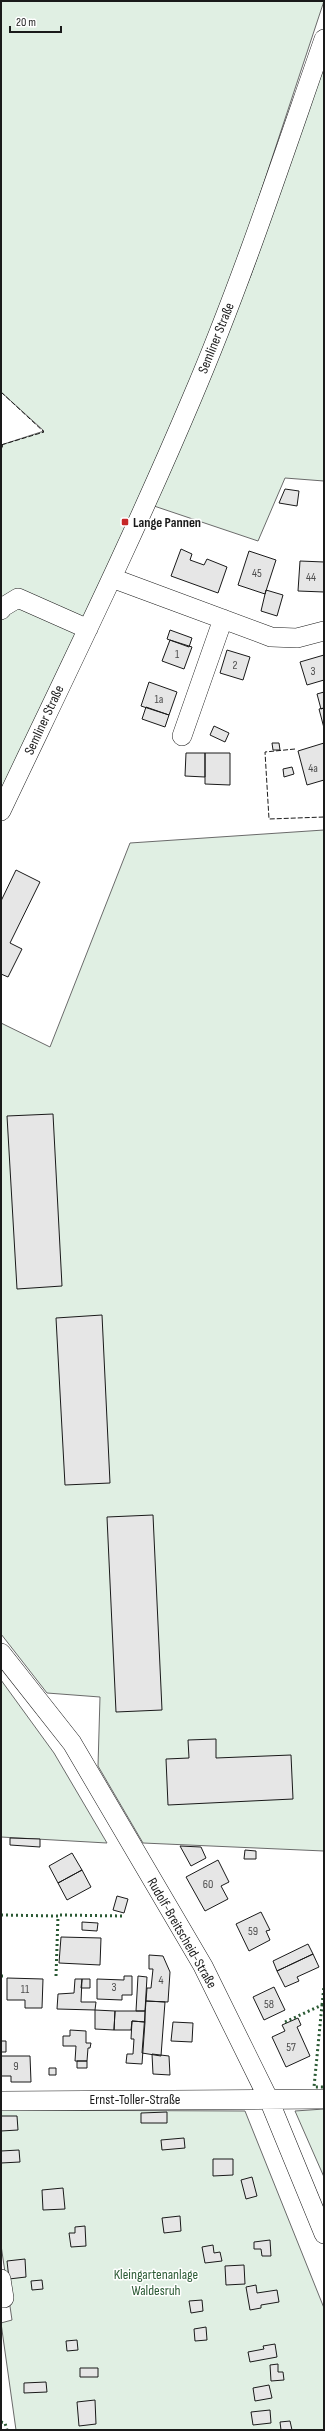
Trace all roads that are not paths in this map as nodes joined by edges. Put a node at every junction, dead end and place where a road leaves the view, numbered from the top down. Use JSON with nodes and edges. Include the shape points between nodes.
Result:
{"nodes":[{"id":1,"x":324,"y":39,"type":"edge"},
{"id":2,"x":112,"y":578,"type":"junction"},
{"id":3,"x":1,"y":610,"type":"edge"},
{"id":4,"x":223,"y":619,"type":"junction"},
{"id":5,"x":88,"y":629,"type":"junction"},
{"id":6,"x":324,"y":631,"type":"edge"},
{"id":7,"x":182,"y":736,"type":"dead end"},
{"id":8,"x":1,"y":811,"type":"edge"},
{"id":9,"x":1,"y":1653,"type":"edge"},
{"id":10,"x":1,"y":2100,"type":"edge"},
{"id":11,"x":269,"y":2100,"type":"junction"},
{"id":12,"x":324,"y":2100,"type":"edge"},
{"id":13,"x":324,"y":2234,"type":"edge"},
{"id":14,"x":1,"y":2278,"type":"edge"},
{"id":15,"x":4,"y":2298,"type":"dead end"}],
"edges":[{"from":1,"to":2,"type":"street","name":"Semliner Straße","via":[[242,274],[192,398]]},
{"from":2,"to":4,"type":"street"},
{"from":2,"to":5,"type":"street","name":"Semliner Straße"},
{"from":3,"to":5,"type":"street","via":[[18,598]]},
{"from":4,"to":6,"type":"street","via":[[271,637],[297,638]]},
{"from":4,"to":7,"type":"street"},
{"from":5,"to":8,"type":"street","name":"Semliner Straße"},
{"from":9,"to":11,"type":"street","name":"Rudolf-Breitscheid-Straße","via":[[72,1743],[202,1966]]},
{"from":10,"to":11,"type":"street","name":"Ernst-Toller-Straße"},
{"from":11,"to":12,"type":"street","name":"Ernst-Toller-Straße"},
{"from":11,"to":13,"type":"street","name":"Rudolf-Breitscheid-Straße"},
{"from":14,"to":15,"type":"street"}]}
